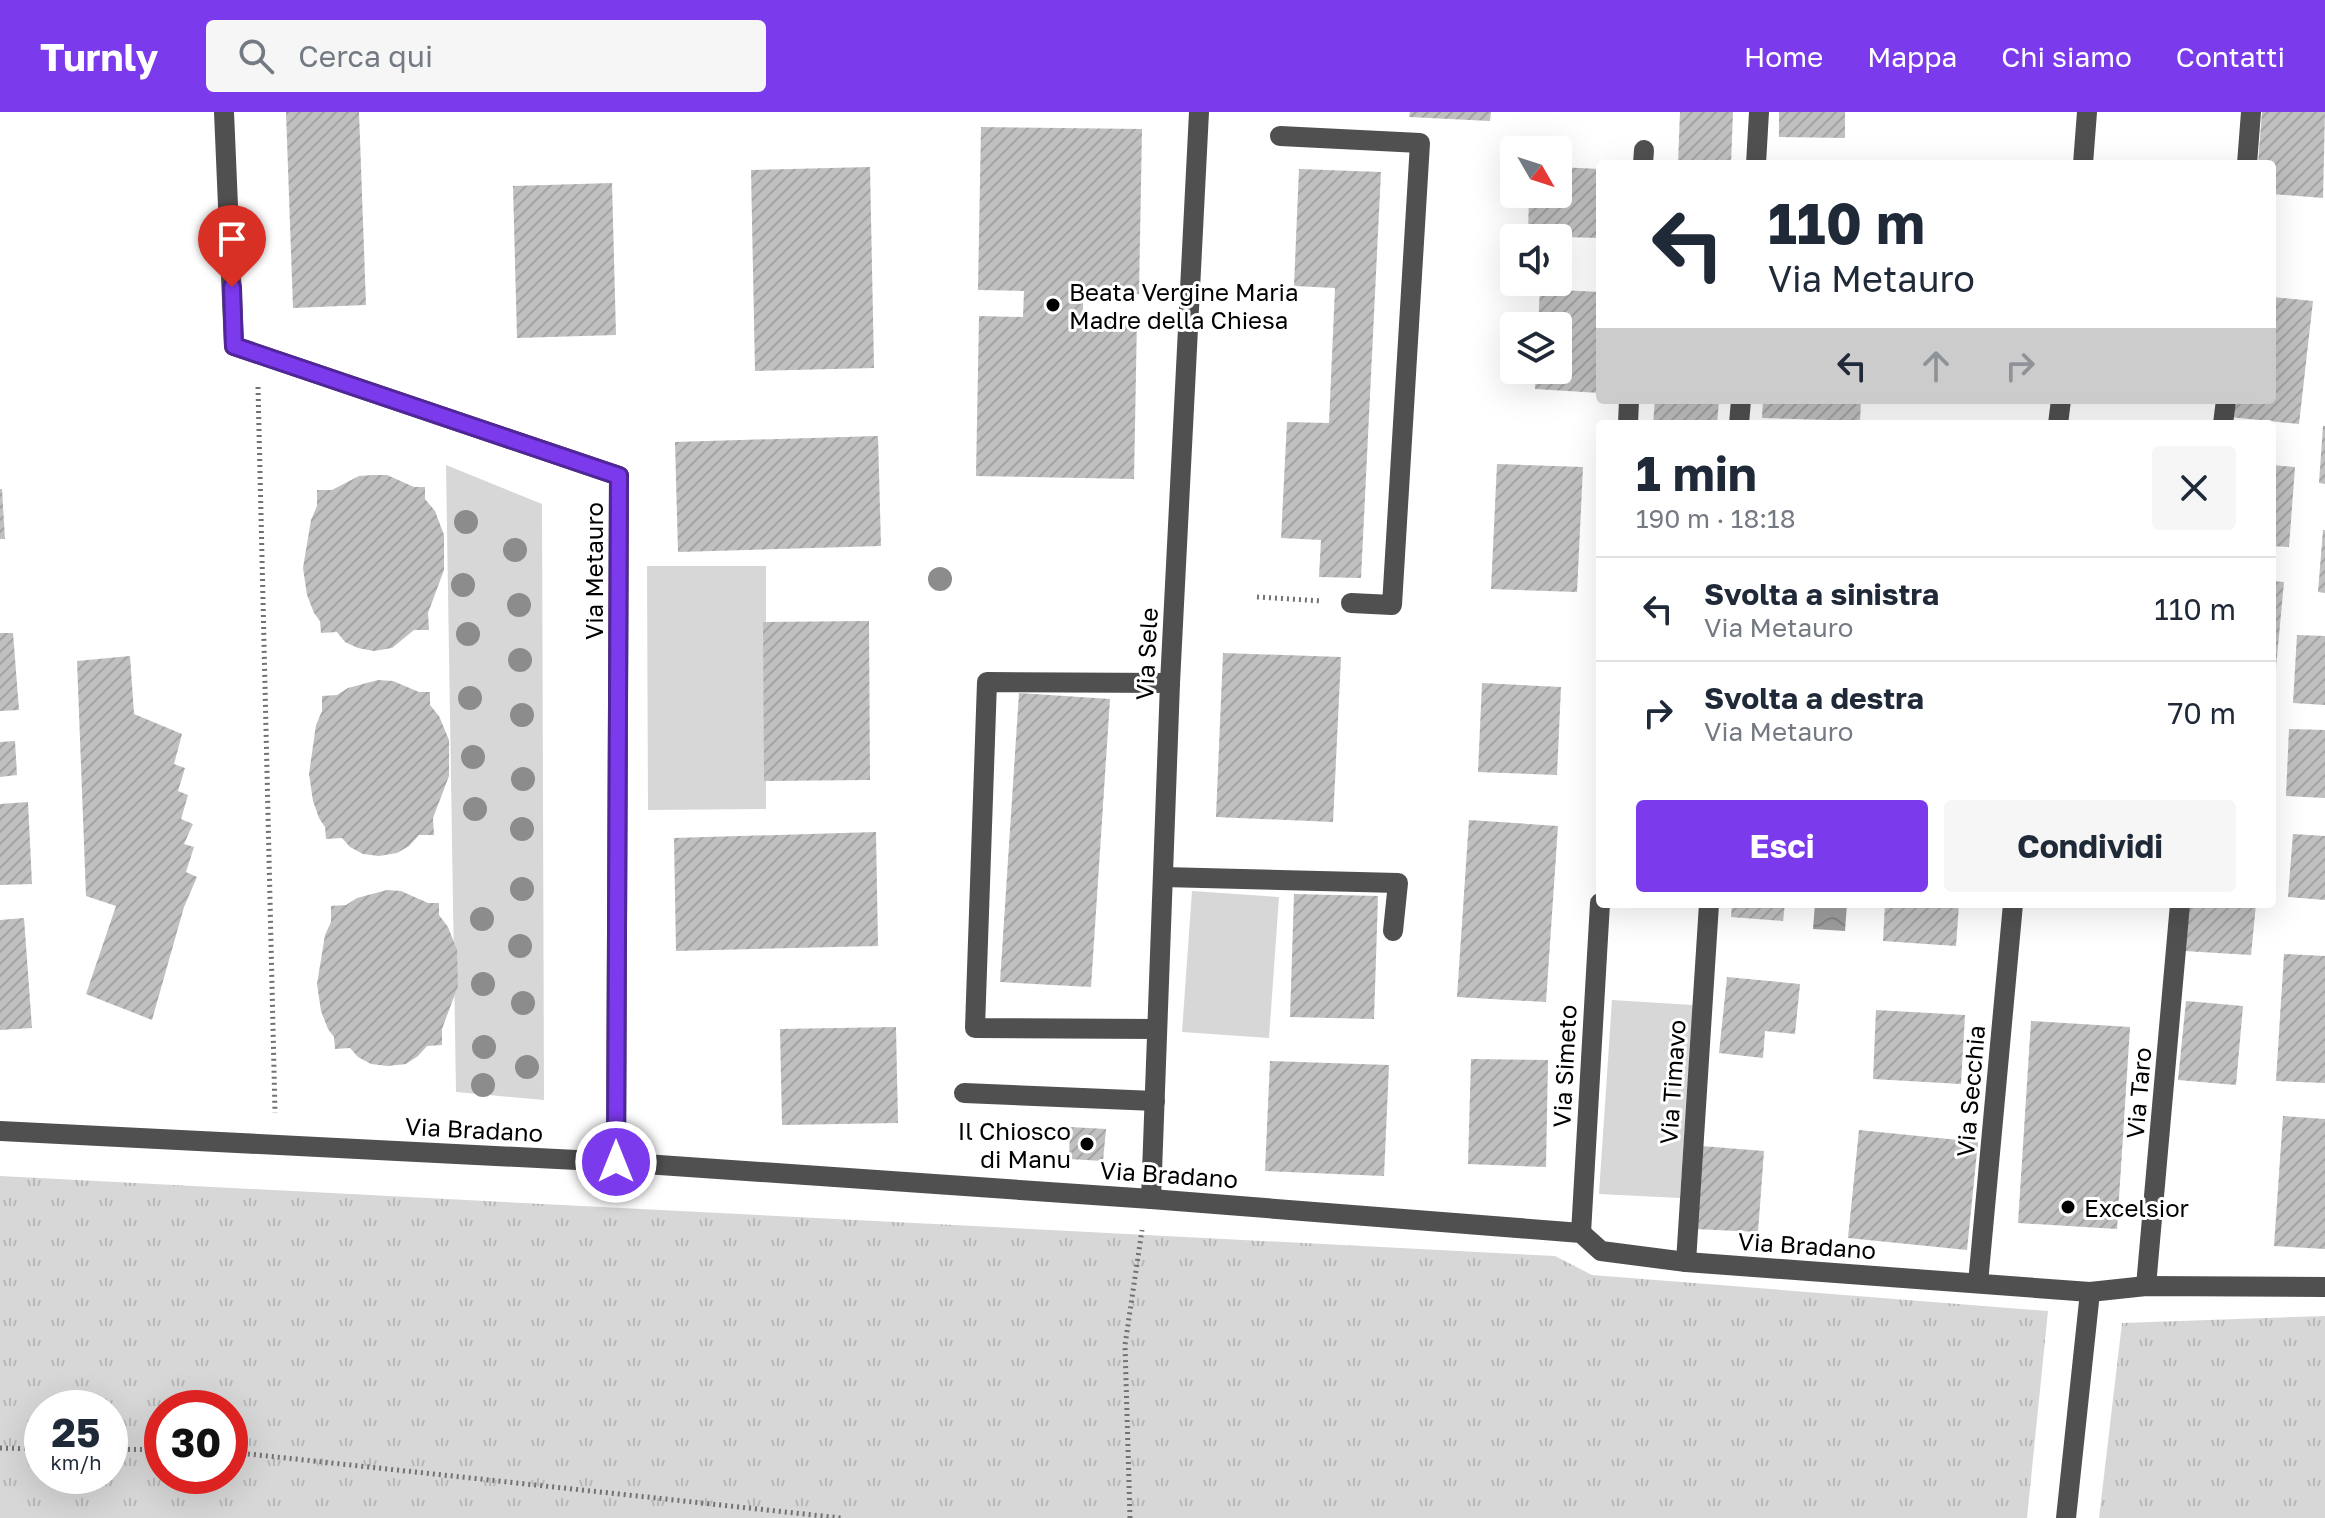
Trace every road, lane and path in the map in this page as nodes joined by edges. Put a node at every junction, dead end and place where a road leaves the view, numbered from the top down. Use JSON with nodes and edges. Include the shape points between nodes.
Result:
{"nodes":[{"id":1,"x":224,"y":112,"type":"edge"},
{"id":2,"x":1199,"y":112,"type":"edge"},
{"id":3,"x":1759,"y":112,"type":"edge"},
{"id":4,"x":2087,"y":112,"type":"edge"},
{"id":5,"x":2251,"y":112,"type":"edge"},
{"id":6,"x":1280,"y":136,"type":"dead end"},
{"id":7,"x":1756,"y":160,"type":"edge"},
{"id":8,"x":2083,"y":160,"type":"edge"},
{"id":9,"x":2247,"y":160,"type":"edge"},
{"id":10,"x":257,"y":354,"type":"junction"},
{"id":11,"x":1257,"y":597,"type":"dead end"},
{"id":12,"x":1351,"y":603,"type":"joint"},
{"id":13,"x":1170,"y":683,"type":"junction"},
{"id":14,"x":1163,"y":877,"type":"junction"},
{"id":15,"x":1600,"y":908,"type":"edge"},
{"id":16,"x":1709,"y":908,"type":"edge"},
{"id":17,"x":2013,"y":908,"type":"edge"},
{"id":18,"x":2180,"y":908,"type":"edge"},
{"id":19,"x":1393,"y":931,"type":"dead end"},
{"id":20,"x":1157,"y":1029,"type":"junction"},
{"id":21,"x":964,"y":1093,"type":"dead end"},
{"id":22,"x":1155,"y":1101,"type":"junction"},
{"id":23,"x":0,"y":1131,"type":"edge"},
{"id":24,"x":276,"y":1146,"type":"junction"},
{"id":25,"x":616,"y":1162,"type":"junction"},
{"id":26,"x":1151,"y":1199,"type":"junction"},
{"id":27,"x":1581,"y":1233,"type":"junction"},
{"id":28,"x":1686,"y":1262,"type":"junction"},
{"id":29,"x":1978,"y":1283,"type":"junction"},
{"id":30,"x":2146,"y":1286,"type":"junction"},
{"id":31,"x":2325,"y":1287,"type":"edge"},
{"id":32,"x":2090,"y":1292,"type":"junction"},
{"id":33,"x":0,"y":1448,"type":"edge"},
{"id":34,"x":24,"y":1449,"type":"edge"},
{"id":35,"x":248,"y":1454,"type":"edge"},
{"id":36,"x":841,"y":1518,"type":"edge"},
{"id":37,"x":1130,"y":1518,"type":"edge"},
{"id":38,"x":2066,"y":1518,"type":"edge"}],
"edges":[{"from":1,"to":10,"type":"street","name":"Via Metauro","via":[[234,346]]},
{"from":2,"to":13,"type":"street","name":"Via Sele"},
{"from":3,"to":7,"type":"street"},
{"from":4,"to":8,"type":"street"},
{"from":5,"to":9,"type":"street"},
{"from":6,"to":12,"type":"street","via":[[1420,143],[1392,605]]},
{"from":10,"to":24,"type":"path"},
{"from":10,"to":25,"type":"street","name":"Via Metauro","via":[[619,476]]},
{"from":11,"to":12,"type":"path"},
{"from":13,"to":14,"type":"street","name":"Via Sele"},
{"from":13,"to":20,"type":"street","via":[[987,682],[975,1028]]},
{"from":14,"to":19,"type":"street","via":[[1398,883]]},
{"from":14,"to":20,"type":"street","name":"Via Sele"},
{"from":15,"to":27,"type":"street","name":"Via Simeto"},
{"from":16,"to":28,"type":"street","name":"Via Timavo"},
{"from":17,"to":29,"type":"street","name":"Via Secchia"},
{"from":18,"to":30,"type":"street","name":"Via Taro"},
{"from":20,"to":22,"type":"street","name":"Via Sele"},
{"from":21,"to":22,"type":"street"},
{"from":22,"to":26,"type":"street","name":"Via Sele"},
{"from":23,"to":24,"type":"street","name":"Via Bradano"},
{"from":24,"to":25,"type":"street","name":"Via Bradano"},
{"from":25,"to":26,"type":"street","name":"Via Bradano"},
{"from":26,"to":27,"type":"street","name":"Via Bradano"},
{"from":26,"to":37,"type":"path","via":[[1125,1345]]},
{"from":27,"to":28,"type":"street","name":"Via Bradano","via":[[1601,1251]]},
{"from":28,"to":29,"type":"street","name":"Via Bradano"},
{"from":29,"to":32,"type":"street","name":"Via Bradano"},
{"from":30,"to":31,"type":"street","name":"Via Bradano"},
{"from":30,"to":32,"type":"street","name":"Via Bradano"},
{"from":32,"to":38,"type":"street"},
{"from":33,"to":34,"type":"path"},
{"from":35,"to":36,"type":"path"}]}
